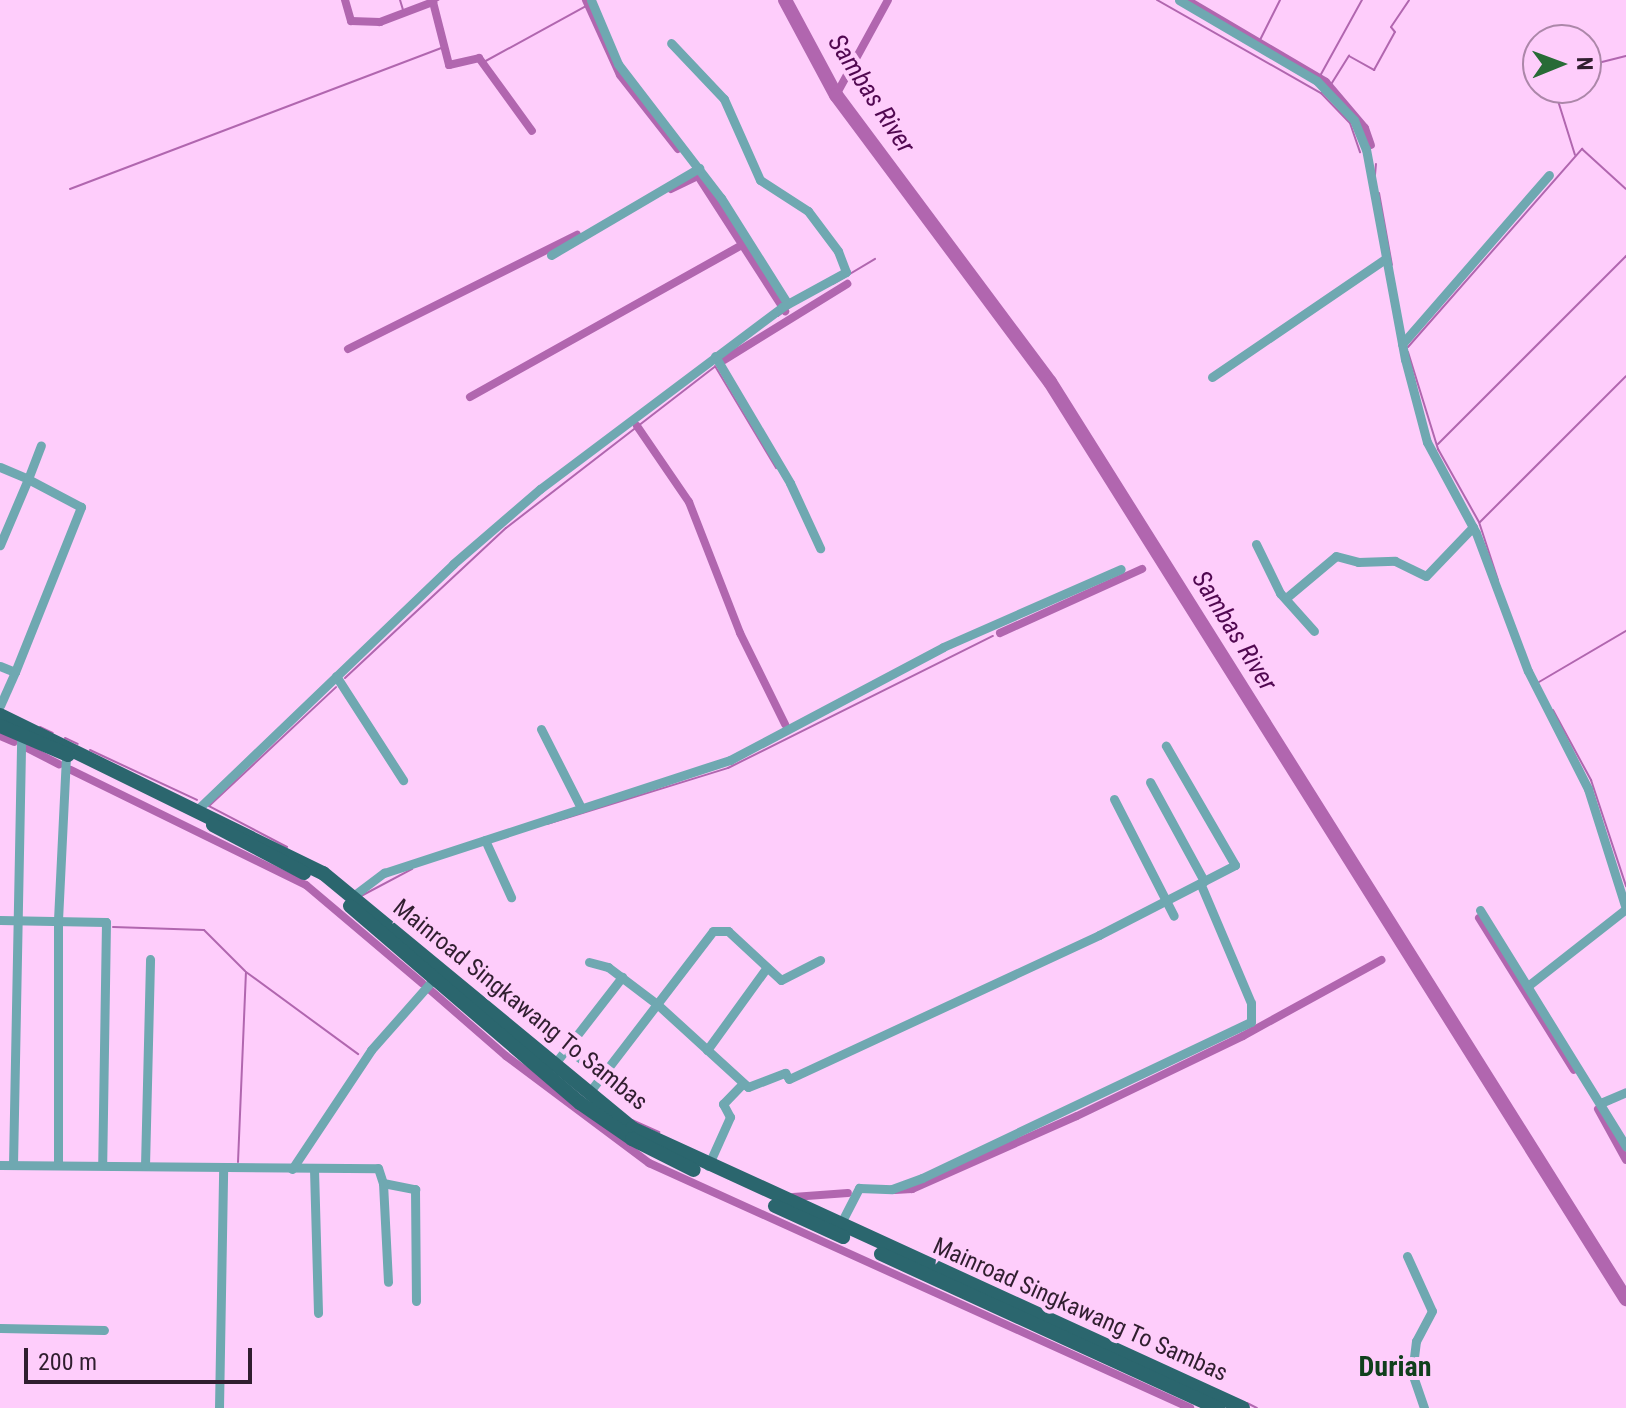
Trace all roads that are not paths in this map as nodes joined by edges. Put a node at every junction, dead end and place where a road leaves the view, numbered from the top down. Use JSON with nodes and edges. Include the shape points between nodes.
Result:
{"nodes":[{"id":1,"x":591,"y":0,"type":"edge"},
{"id":2,"x":1179,"y":0,"type":"edge"},
{"id":3,"x":671,"y":43,"type":"dead end"},
{"id":4,"x":699,"y":168,"type":"junction"},
{"id":5,"x":1549,"y":175,"type":"dead end"},
{"id":6,"x":551,"y":255,"type":"dead end"},
{"id":7,"x":1385,"y":259,"type":"junction"},
{"id":8,"x":787,"y":303,"type":"junction"},
{"id":9,"x":1402,"y":344,"type":"junction"},
{"id":10,"x":715,"y":356,"type":"junction"},
{"id":11,"x":1212,"y":377,"type":"dead end"},
{"id":12,"x":41,"y":445,"type":"dead end"},
{"id":13,"x":0,"y":467,"type":"edge"},
{"id":14,"x":28,"y":479,"type":"junction"},
{"id":15,"x":1473,"y":527,"type":"junction"},
{"id":16,"x":1256,"y":544,"type":"dead end"},
{"id":17,"x":0,"y":545,"type":"edge"},
{"id":18,"x":820,"y":548,"type":"dead end"},
{"id":19,"x":1121,"y":569,"type":"dead end"},
{"id":20,"x":1286,"y":598,"type":"junction"},
{"id":21,"x":1314,"y":631,"type":"dead end"},
{"id":22,"x":0,"y":666,"type":"edge"},
{"id":23,"x":15,"y":672,"type":"junction"},
{"id":24,"x":336,"y":676,"type":"junction"},
{"id":25,"x":0,"y":705,"type":"edge"},
{"id":26,"x":0,"y":715,"type":"edge"},
{"id":27,"x":0,"y":726,"type":"edge"},
{"id":28,"x":541,"y":729,"type":"dead end"},
{"id":29,"x":21,"y":734,"type":"junction"},
{"id":30,"x":1166,"y":746,"type":"dead end"},
{"id":31,"x":66,"y":754,"type":"junction"},
{"id":32,"x":403,"y":780,"type":"dead end"},
{"id":33,"x":1150,"y":782,"type":"dead end"},
{"id":34,"x":1114,"y":799,"type":"dead end"},
{"id":35,"x":199,"y":808,"type":"junction"},
{"id":36,"x":581,"y":808,"type":"junction"},
{"id":37,"x":238,"y":833,"type":"junction"},
{"id":38,"x":485,"y":840,"type":"junction"},
{"id":39,"x":1202,"y":882,"type":"junction"},
{"id":40,"x":353,"y":896,"type":"junction"},
{"id":41,"x":511,"y":897,"type":"dead end"},
{"id":42,"x":1166,"y":900,"type":"junction"},
{"id":43,"x":1626,"y":909,"type":"edge"},
{"id":44,"x":1480,"y":910,"type":"dead end"},
{"id":45,"x":1174,"y":916,"type":"dead end"},
{"id":46,"x":0,"y":920,"type":"edge"},
{"id":47,"x":13,"y":920,"type":"junction"},
{"id":48,"x":58,"y":920,"type":"junction"},
{"id":49,"x":150,"y":959,"type":"dead end"},
{"id":50,"x":820,"y":960,"type":"dead end"},
{"id":51,"x":589,"y":962,"type":"dead end"},
{"id":52,"x":767,"y":967,"type":"junction"},
{"id":53,"x":622,"y":977,"type":"junction"},
{"id":54,"x":433,"y":980,"type":"junction"},
{"id":55,"x":1529,"y":985,"type":"junction"},
{"id":56,"x":470,"y":1003,"type":"junction"},
{"id":57,"x":657,"y":1004,"type":"junction"},
{"id":58,"x":566,"y":1048,"type":"junction"},
{"id":59,"x":707,"y":1050,"type":"junction"},
{"id":60,"x":553,"y":1066,"type":"junction"},
{"id":61,"x":601,"y":1074,"type":"junction"},
{"id":62,"x":743,"y":1083,"type":"junction"},
{"id":63,"x":1626,"y":1092,"type":"edge"},
{"id":64,"x":588,"y":1094,"type":"junction"},
{"id":65,"x":1603,"y":1102,"type":"junction"},
{"id":66,"x":1623,"y":1133,"type":"edge"},
{"id":67,"x":1626,"y":1146,"type":"edge"},
{"id":68,"x":58,"y":1164,"type":"junction"},
{"id":69,"x":0,"y":1165,"type":"edge"},
{"id":70,"x":13,"y":1165,"type":"junction"},
{"id":71,"x":102,"y":1165,"type":"junction"},
{"id":72,"x":145,"y":1166,"type":"junction"},
{"id":73,"x":708,"y":1166,"type":"junction"},
{"id":74,"x":223,"y":1168,"type":"junction"},
{"id":75,"x":292,"y":1169,"type":"junction"},
{"id":76,"x":314,"y":1169,"type":"junction"},
{"id":77,"x":383,"y":1183,"type":"junction"},
{"id":78,"x":803,"y":1213,"type":"junction"},
{"id":79,"x":840,"y":1225,"type":"junction"},
{"id":80,"x":1407,"y":1256,"type":"dead end"},
{"id":81,"x":388,"y":1282,"type":"dead end"},
{"id":82,"x":416,"y":1301,"type":"dead end"},
{"id":83,"x":318,"y":1313,"type":"dead end"},
{"id":84,"x":0,"y":1328,"type":"edge"},
{"id":85,"x":104,"y":1330,"type":"dead end"},
{"id":86,"x":219,"y":1408,"type":"edge"},
{"id":87,"x":1218,"y":1408,"type":"edge"},
{"id":88,"x":1243,"y":1408,"type":"edge"},
{"id":89,"x":1424,"y":1408,"type":"edge"}],
"edges":[{"from":1,"to":4,"type":"street","via":[[615,59]]},
{"from":2,"to":7,"type":"street","via":[[1317,81],[1348,110],[1366,149]]},
{"from":3,"to":8,"type":"street","via":[[724,99],[760,180],[803,205],[845,265],[844,274]]},
{"from":4,"to":6,"type":"street"},
{"from":4,"to":8,"type":"street"},
{"from":5,"to":9,"type":"street"},
{"from":7,"to":9,"type":"street"},
{"from":7,"to":11,"type":"street"},
{"from":8,"to":10,"type":"street"},
{"from":9,"to":15,"type":"street","via":[[1427,442]]},
{"from":10,"to":18,"type":"street","via":[[790,483]]},
{"from":10,"to":24,"type":"street","via":[[540,489]]},
{"from":12,"to":14,"type":"street"},
{"from":13,"to":14,"type":"street"},
{"from":14,"to":17,"type":"street"},
{"from":14,"to":23,"type":"street","via":[[81,507]]},
{"from":15,"to":20,"type":"street","via":[[1426,576],[1395,561],[1358,562],[1336,556]]},
{"from":15,"to":43,"type":"street","via":[[1531,679],[1588,789]]},
{"from":16,"to":20,"type":"street"},
{"from":19,"to":36,"type":"street","via":[[943,647],[730,760]]},
{"from":20,"to":21,"type":"street"},
{"from":22,"to":23,"type":"street"},
{"from":23,"to":25,"type":"street"},
{"from":24,"to":32,"type":"street"},
{"from":24,"to":35,"type":"street"},
{"from":26,"to":35,"type":"highway","name":"Mainroad Singkawang To Sambas"},
{"from":27,"to":29,"type":"highway","name":"Mainroad Singkawang To Sambas"},
{"from":28,"to":36,"type":"street"},
{"from":29,"to":31,"type":"highway","name":"Mainroad Singkawang To Sambas"},
{"from":29,"to":47,"type":"street"},
{"from":30,"to":39,"type":"street","via":[[1235,865]]},
{"from":31,"to":37,"type":"highway","name":"Mainroad Singkawang To Sambas"},
{"from":31,"to":48,"type":"street"},
{"from":33,"to":39,"type":"street"},
{"from":34,"to":42,"type":"street"},
{"from":35,"to":37,"type":"highway","name":"Mainroad Singkawang To Sambas"},
{"from":36,"to":38,"type":"street"},
{"from":37,"to":40,"type":"highway","name":"Mainroad Singkawang To Sambas","via":[[312,866]]},
{"from":37,"to":54,"type":"highway","name":"Mainroad Singkawang To Sambas","via":[[323,884]]},
{"from":38,"to":40,"type":"street","via":[[384,873]]},
{"from":38,"to":41,"type":"street"},
{"from":39,"to":42,"type":"street"},
{"from":39,"to":79,"type":"street","via":[[1251,1003],[1251,1022],[935,1173],[892,1189],[859,1188]]},
{"from":40,"to":56,"type":"highway","name":"Mainroad Singkawang To Sambas"},
{"from":42,"to":45,"type":"street"},
{"from":42,"to":62,"type":"street","via":[[789,1079],[785,1073],[757,1088]]},
{"from":43,"to":55,"type":"street"},
{"from":44,"to":55,"type":"street"},
{"from":46,"to":47,"type":"street"},
{"from":47,"to":48,"type":"street"},
{"from":47,"to":70,"type":"street"},
{"from":48,"to":68,"type":"street"},
{"from":48,"to":71,"type":"street","via":[[106,922]]},
{"from":49,"to":72,"type":"street"},
{"from":50,"to":52,"type":"street","via":[[783,980]]},
{"from":51,"to":53,"type":"street"},
{"from":52,"to":57,"type":"street","via":[[728,931],[717,929]]},
{"from":52,"to":59,"type":"street"},
{"from":53,"to":57,"type":"street"},
{"from":53,"to":58,"type":"street"},
{"from":54,"to":56,"type":"highway","name":"Mainroad Singkawang To Sambas"},
{"from":54,"to":75,"type":"street","via":[[371,1050]]},
{"from":55,"to":65,"type":"street"},
{"from":56,"to":60,"type":"highway","name":"Mainroad Singkawang To Sambas"},
{"from":56,"to":78,"type":"highway","name":"Mainroad Singkawang To Sambas","via":[[621,1133]]},
{"from":57,"to":59,"type":"street"},
{"from":57,"to":61,"type":"street"},
{"from":58,"to":60,"type":"street"},
{"from":58,"to":61,"type":"street"},
{"from":59,"to":62,"type":"street"},
{"from":60,"to":64,"type":"highway","name":"Mainroad Singkawang To Sambas"},
{"from":61,"to":64,"type":"street"},
{"from":62,"to":73,"type":"street","via":[[723,1104],[730,1117]]},
{"from":63,"to":65,"type":"street"},
{"from":64,"to":73,"type":"highway","name":"Mainroad Singkawang To Sambas","via":[[632,1128]]},
{"from":65,"to":66,"type":"street"},
{"from":66,"to":67,"type":"street"},
{"from":68,"to":70,"type":"street"},
{"from":68,"to":71,"type":"street"},
{"from":69,"to":70,"type":"street"},
{"from":71,"to":72,"type":"street"},
{"from":72,"to":74,"type":"street"},
{"from":73,"to":78,"type":"highway","name":"Mainroad Singkawang To Sambas"},
{"from":74,"to":75,"type":"street"},
{"from":74,"to":86,"type":"street"},
{"from":75,"to":76,"type":"street"},
{"from":76,"to":77,"type":"street","via":[[378,1168]]},
{"from":76,"to":83,"type":"street"},
{"from":77,"to":81,"type":"street"},
{"from":77,"to":82,"type":"street","via":[[415,1187]]},
{"from":78,"to":79,"type":"highway","name":"Mainroad Singkawang To Sambas"},
{"from":78,"to":87,"type":"highway","name":"Mainroad Singkawang To Sambas"},
{"from":79,"to":88,"type":"highway","name":"Mainroad Singkawang To Sambas"},
{"from":80,"to":89,"type":"street","via":[[1432,1311],[1416,1341],[1412,1373]]},
{"from":84,"to":85,"type":"street"}]}
